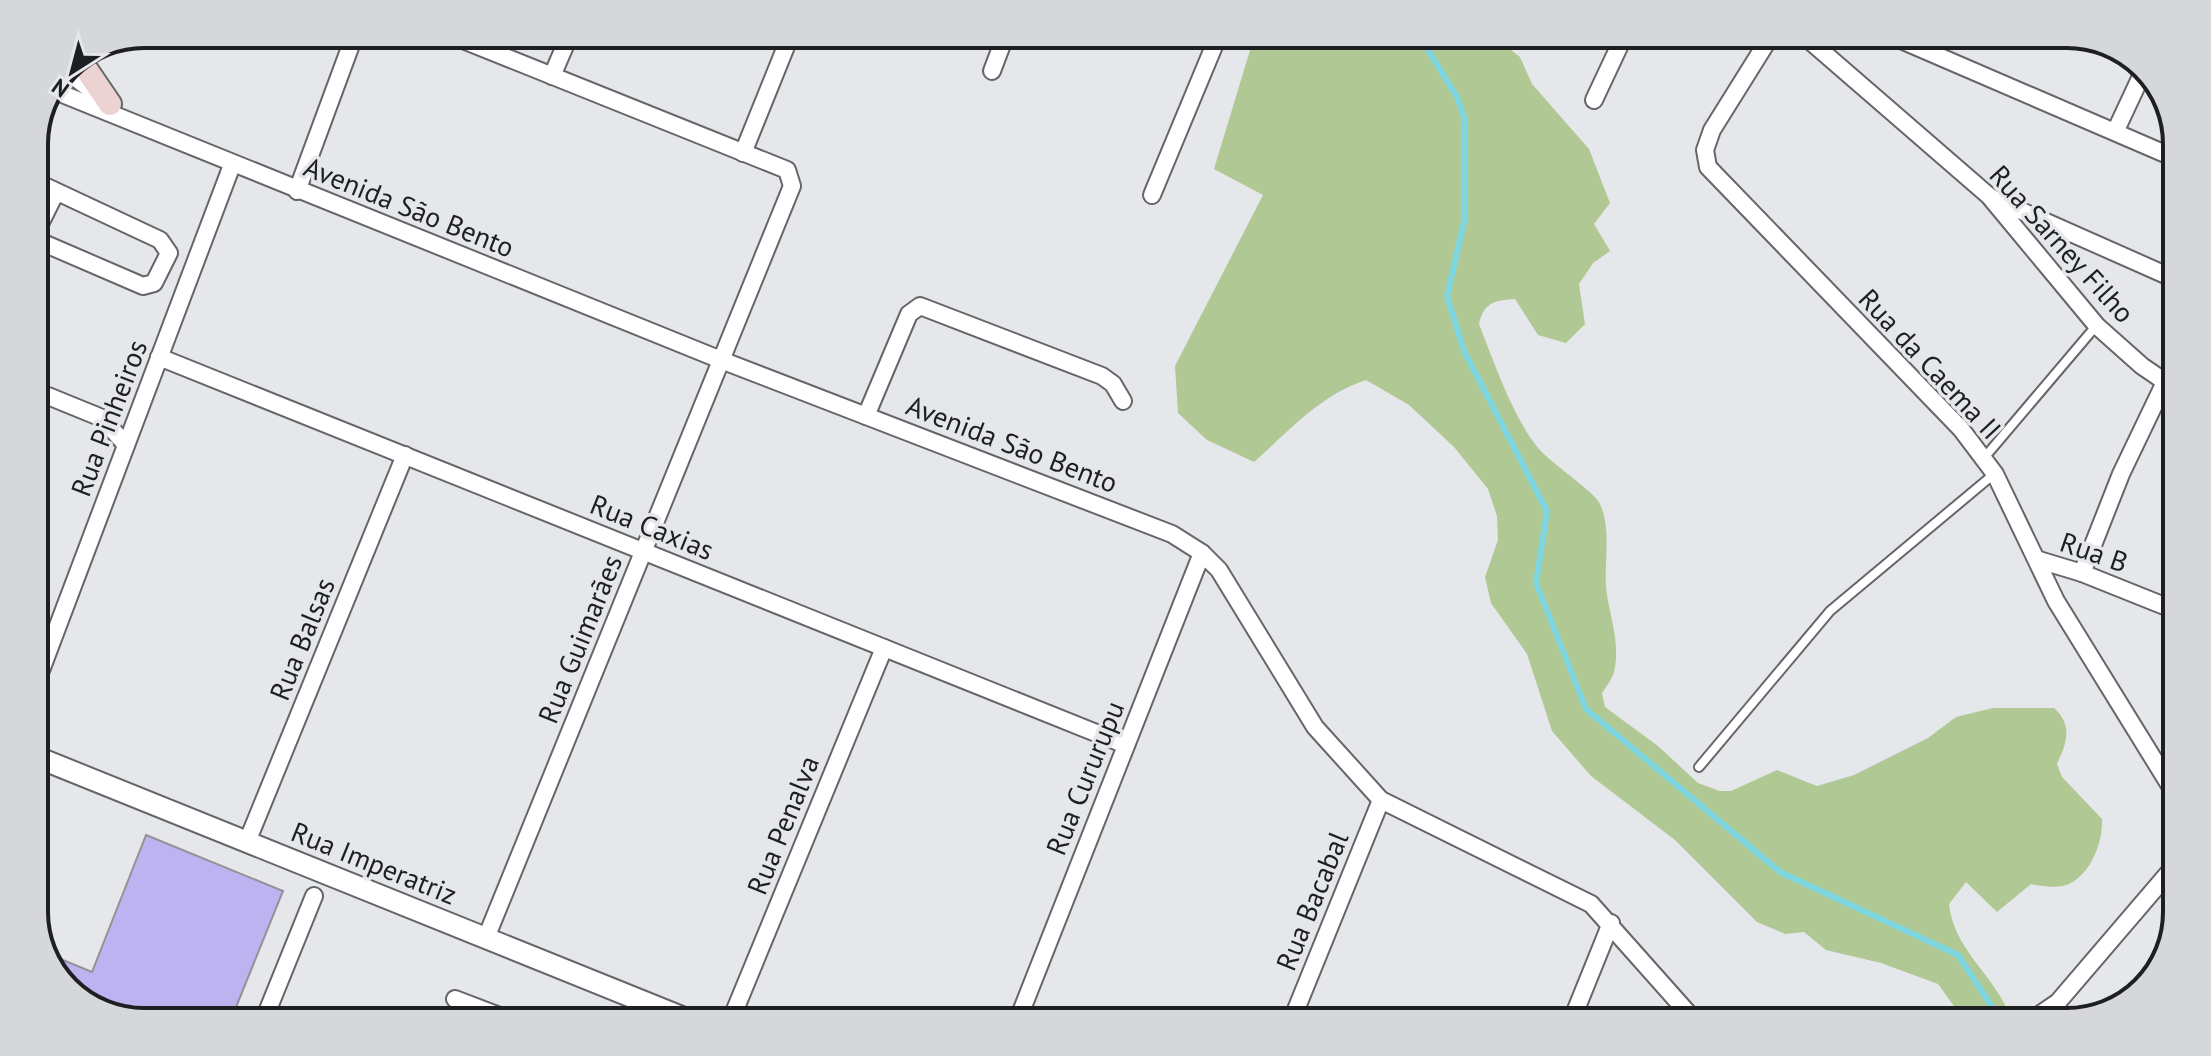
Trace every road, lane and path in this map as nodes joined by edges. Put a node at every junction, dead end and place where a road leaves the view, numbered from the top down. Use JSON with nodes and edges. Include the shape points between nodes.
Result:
{"nodes":[{"id":1,"x":350,"y":48,"type":"edge"},
{"id":2,"x":483,"y":48,"type":"edge"},
{"id":3,"x":564,"y":48,"type":"edge"},
{"id":4,"x":785,"y":48,"type":"edge"},
{"id":5,"x":1001,"y":48,"type":"edge"},
{"id":6,"x":1213,"y":48,"type":"edge"},
{"id":7,"x":1618,"y":48,"type":"edge"},
{"id":8,"x":1763,"y":48,"type":"edge"},
{"id":9,"x":1818,"y":48,"type":"edge"},
{"id":10,"x":1920,"y":48,"type":"edge"},
{"id":11,"x":86,"y":68,"type":"edge"},
{"id":12,"x":992,"y":71,"type":"dead end"},
{"id":13,"x":552,"y":76,"type":"junction"},
{"id":14,"x":75,"y":78,"type":"edge"},
{"id":15,"x":2139,"y":81,"type":"edge"},
{"id":16,"x":63,"y":94,"type":"edge"},
{"id":17,"x":1594,"y":100,"type":"dead end"},
{"id":18,"x":110,"y":104,"type":"junction"},
{"id":19,"x":2116,"y":130,"type":"junction"},
{"id":20,"x":151,"y":131,"type":"junction"},
{"id":21,"x":2163,"y":152,"type":"edge"},
{"id":22,"x":743,"y":153,"type":"junction"},
{"id":23,"x":232,"y":165,"type":"junction"},
{"id":24,"x":48,"y":188,"type":"edge"},
{"id":25,"x":297,"y":191,"type":"junction"},
{"id":26,"x":56,"y":192,"type":"junction"},
{"id":27,"x":1152,"y":195,"type":"dead end"},
{"id":28,"x":1989,"y":196,"type":"junction"},
{"id":29,"x":48,"y":208,"type":"edge"},
{"id":30,"x":48,"y":243,"type":"edge"},
{"id":31,"x":164,"y":265,"type":"junction"},
{"id":32,"x":2163,"y":274,"type":"edge"},
{"id":33,"x":190,"y":276,"type":"junction"},
{"id":34,"x":2097,"y":326,"type":"junction"},
{"id":35,"x":159,"y":357,"type":"junction"},
{"id":36,"x":721,"y":360,"type":"junction"},
{"id":37,"x":2163,"y":380,"type":"edge"},
{"id":38,"x":48,"y":396,"type":"dead end"},
{"id":39,"x":2163,"y":399,"type":"edge"},
{"id":40,"x":1123,"y":401,"type":"dead end"},
{"id":41,"x":866,"y":416,"type":"junction"},
{"id":42,"x":126,"y":445,"type":"junction"},
{"id":43,"x":405,"y":455,"type":"junction"},
{"id":44,"x":1984,"y":458,"type":"junction"},
{"id":45,"x":1995,"y":474,"type":"junction"},
{"id":46,"x":643,"y":551,"type":"junction"},
{"id":47,"x":1202,"y":553,"type":"junction"},
{"id":48,"x":2039,"y":560,"type":"junction"},
{"id":49,"x":2082,"y":573,"type":"junction"},
{"id":50,"x":2163,"y":605,"type":"edge"},
{"id":51,"x":884,"y":648,"type":"junction"},
{"id":52,"x":48,"y":652,"type":"edge"},
{"id":53,"x":1126,"y":745,"type":"junction"},
{"id":54,"x":48,"y":762,"type":"edge"},
{"id":55,"x":1699,"y":767,"type":"dead end"},
{"id":56,"x":2163,"y":774,"type":"edge"},
{"id":57,"x":1381,"y":800,"type":"junction"},
{"id":58,"x":247,"y":842,"type":"junction"},
{"id":59,"x":2163,"y":879,"type":"edge"},
{"id":60,"x":314,"y":896,"type":"dead end"},
{"id":61,"x":1611,"y":923,"type":"junction"},
{"id":62,"x":486,"y":938,"type":"junction"},
{"id":63,"x":455,"y":999,"type":"dead end"},
{"id":64,"x":269,"y":1008,"type":"edge"},
{"id":65,"x":478,"y":1008,"type":"edge"},
{"id":66,"x":634,"y":1008,"type":"edge"},
{"id":67,"x":736,"y":1008,"type":"edge"},
{"id":68,"x":1023,"y":1008,"type":"edge"},
{"id":69,"x":1297,"y":1008,"type":"edge"},
{"id":70,"x":1577,"y":1008,"type":"edge"},
{"id":71,"x":1684,"y":1008,"type":"edge"},
{"id":72,"x":2049,"y":1008,"type":"edge"}],
"edges":[{"from":1,"to":25,"type":"street"},
{"from":2,"to":13,"type":"street"},
{"from":3,"to":13,"type":"street"},
{"from":4,"to":22,"type":"street"},
{"from":5,"to":12,"type":"street"},
{"from":6,"to":27,"type":"street"},
{"from":7,"to":17,"type":"street"},
{"from":8,"to":44,"type":"street","name":"Rua da Caema II","via":[[1712,130],[1705,150],[1708,167]]},
{"from":9,"to":28,"type":"street","name":"Rua Sarney Filho"},
{"from":10,"to":19,"type":"street"},
{"from":11,"to":18,"type":"main road"},
{"from":13,"to":22,"type":"street"},
{"from":14,"to":18,"type":"street","name":"Avenida São Bento"},
{"from":15,"to":19,"type":"street"},
{"from":16,"to":20,"type":"street","name":"Avenida São Bento"},
{"from":18,"to":20,"type":"street","name":"Avenida São Bento"},
{"from":19,"to":21,"type":"street"},
{"from":20,"to":23,"type":"street","name":"Avenida São Bento"},
{"from":22,"to":36,"type":"street","name":"Rua Guimarães","via":[[787,170],[792,186]]},
{"from":23,"to":25,"type":"street","name":"Avenida São Bento"},
{"from":23,"to":33,"type":"street","name":"Rua Pinheiros"},
{"from":24,"to":26,"type":"street"},
{"from":25,"to":36,"type":"street","name":"Avenida São Bento"},
{"from":26,"to":29,"type":"street"},
{"from":26,"to":31,"type":"street","via":[[160,240],[169,253]]},
{"from":28,"to":32,"type":"street"},
{"from":28,"to":34,"type":"street","name":"Rua Sarney Filho"},
{"from":30,"to":31,"type":"street","via":[[143,286],[154,283]]},
{"from":31,"to":33,"type":"street"},
{"from":33,"to":35,"type":"street","name":"Rua Pinheiros"},
{"from":34,"to":37,"type":"street","name":"Rua Sarney Filho"},
{"from":34,"to":44,"type":"lane"},
{"from":35,"to":42,"type":"street","name":"Rua Pinheiros"},
{"from":35,"to":43,"type":"street","name":"Rua Caxias"},
{"from":36,"to":41,"type":"street","name":"Avenida São Bento"},
{"from":36,"to":46,"type":"street","name":"Rua Guimarães"},
{"from":38,"to":42,"type":"street","via":[[102,418]]},
{"from":39,"to":49,"type":"street","via":[[2121,474]]},
{"from":40,"to":41,"type":"street","via":[[1102,376],[920,306],[909,314]]},
{"from":41,"to":47,"type":"street","name":"Avenida São Bento","via":[[1172,534]]},
{"from":42,"to":52,"type":"street","name":"Rua Pinheiros"},
{"from":43,"to":46,"type":"street","name":"Rua Caxias"},
{"from":43,"to":58,"type":"street","name":"Rua Balsas"},
{"from":44,"to":45,"type":"street","name":"Rua da Caema II"},
{"from":45,"to":48,"type":"street","name":"Rua da Caema II"},
{"from":45,"to":55,"type":"lane","via":[[1830,611]]},
{"from":46,"to":51,"type":"street","name":"Rua Caxias"},
{"from":46,"to":62,"type":"street","name":"Rua Guimarães"},
{"from":47,"to":53,"type":"street","name":"Rua Cururupu"},
{"from":47,"to":57,"type":"street","name":"Avenida São Bento","via":[[1219,570],[1315,727]]},
{"from":48,"to":49,"type":"street","name":"Rua B"},
{"from":48,"to":56,"type":"street","name":"Rua da Caema II","via":[[2056,601]]},
{"from":49,"to":50,"type":"street","name":"Rua B"},
{"from":51,"to":53,"type":"street","name":"Rua Caxias"},
{"from":51,"to":67,"type":"street","name":"Rua Penalva"},
{"from":53,"to":68,"type":"street","name":"Rua Cururupu"},
{"from":54,"to":58,"type":"street","name":"Rua Imperatriz"},
{"from":57,"to":61,"type":"street","name":"Avenida São Bento","via":[[1591,904]]},
{"from":57,"to":69,"type":"street","name":"Rua Bacabal"},
{"from":58,"to":62,"type":"street","name":"Rua Imperatriz"},
{"from":59,"to":72,"type":"street"},
{"from":60,"to":64,"type":"street"},
{"from":61,"to":70,"type":"street"},
{"from":61,"to":71,"type":"street","name":"Avenida São Bento"},
{"from":62,"to":66,"type":"street","name":"Rua Imperatriz"},
{"from":63,"to":65,"type":"street"}]}
